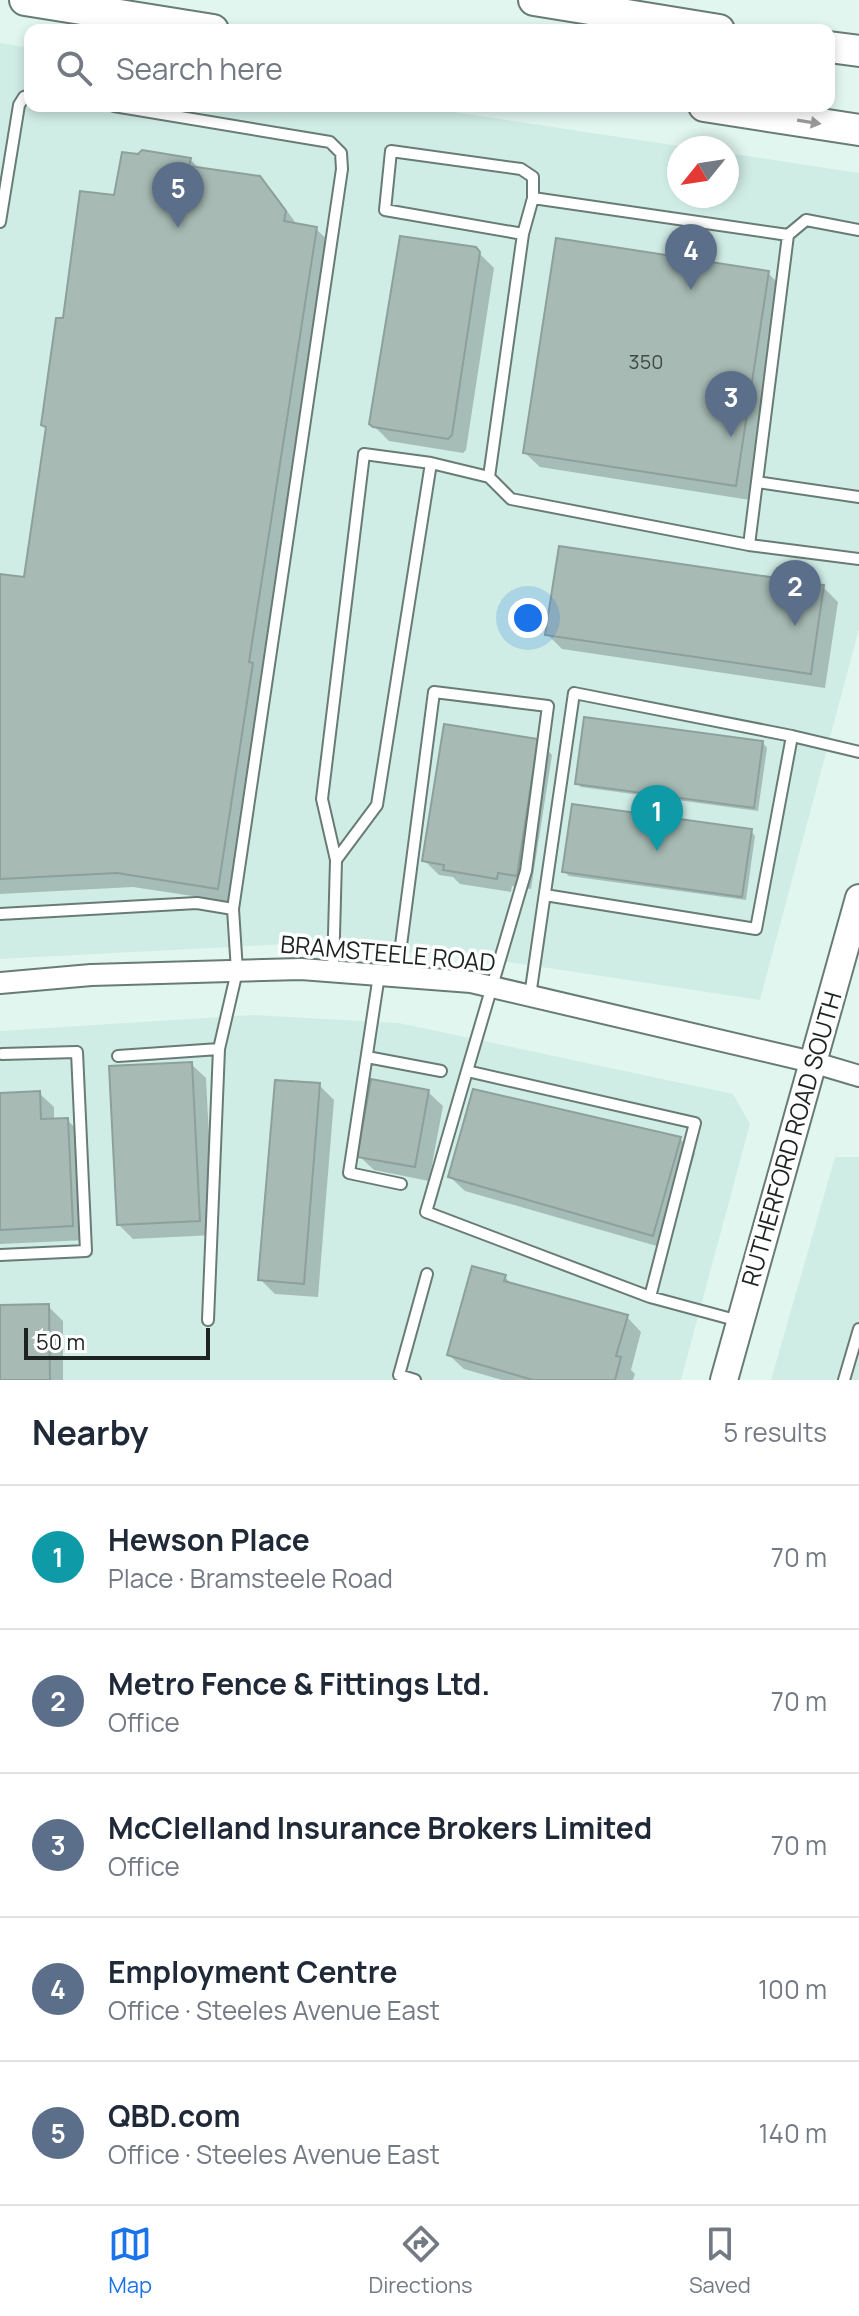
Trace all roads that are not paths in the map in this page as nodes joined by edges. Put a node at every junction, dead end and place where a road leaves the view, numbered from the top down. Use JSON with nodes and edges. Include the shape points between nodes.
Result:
{"nodes":[{"id":1,"x":25,"y":0,"type":"edge"},
{"id":2,"x":534,"y":0,"type":"edge"},
{"id":3,"x":175,"y":24,"type":"edge"},
{"id":4,"x":682,"y":24,"type":"edge"},
{"id":5,"x":835,"y":48,"type":"edge"},
{"id":6,"x":859,"y":51,"type":"edge"},
{"id":7,"x":24,"y":97,"type":"edge"},
{"id":8,"x":150,"y":112,"type":"edge"},
{"id":9,"x":743,"y":112,"type":"edge"},
{"id":10,"x":859,"y":130,"type":"edge"},
{"id":11,"x":533,"y":198,"type":"junction"},
{"id":12,"x":0,"y":222,"type":"edge"},
{"id":13,"x":859,"y":230,"type":"edge"},
{"id":14,"x":523,"y":234,"type":"junction"},
{"id":15,"x":788,"y":235,"type":"junction"},
{"id":16,"x":431,"y":463,"type":"junction"},
{"id":17,"x":489,"y":477,"type":"junction"},
{"id":18,"x":757,"y":482,"type":"junction"},
{"id":19,"x":859,"y":497,"type":"edge"},
{"id":20,"x":749,"y":545,"type":"junction"},
{"id":21,"x":859,"y":559,"type":"edge"},
{"id":22,"x":792,"y":736,"type":"junction"},
{"id":23,"x":859,"y":752,"type":"edge"},
{"id":24,"x":336,"y":860,"type":"junction"},
{"id":25,"x":545,"y":895,"type":"junction"},
{"id":26,"x":859,"y":898,"type":"edge"},
{"id":27,"x":233,"y":909,"type":"junction"},
{"id":28,"x":0,"y":914,"type":"edge"},
{"id":29,"x":237,"y":971,"type":"junction"},
{"id":30,"x":333,"y":972,"type":"junction"},
{"id":31,"x":388,"y":976,"type":"junction"},
{"id":32,"x":0,"y":983,"type":"edge"},
{"id":33,"x":490,"y":986,"type":"junction"},
{"id":34,"x":530,"y":996,"type":"junction"},
{"id":35,"x":219,"y":1049,"type":"junction"},
{"id":36,"x":2,"y":1054,"type":"edge"},
{"id":37,"x":118,"y":1056,"type":"dead end"},
{"id":38,"x":367,"y":1057,"type":"junction"},
{"id":39,"x":812,"y":1062,"type":"junction"},
{"id":40,"x":441,"y":1071,"type":"dead end"},
{"id":41,"x":467,"y":1071,"type":"junction"},
{"id":42,"x":859,"y":1076,"type":"edge"},
{"id":43,"x":401,"y":1184,"type":"dead end"},
{"id":44,"x":0,"y":1255,"type":"edge"},
{"id":45,"x":427,"y":1274,"type":"dead end"},
{"id":46,"x":650,"y":1297,"type":"junction"},
{"id":47,"x":208,"y":1320,"type":"dead end"},
{"id":48,"x":741,"y":1322,"type":"junction"},
{"id":49,"x":859,"y":1329,"type":"edge"},
{"id":50,"x":415,"y":1380,"type":"edge"},
{"id":51,"x":724,"y":1380,"type":"edge"},
{"id":52,"x":844,"y":1380,"type":"edge"}],
"edges":[{"from":1,"to":3,"type":"main road"},
{"from":2,"to":4,"type":"main road"},
{"from":5,"to":6,"type":"main road"},
{"from":7,"to":12,"type":"lane"},
{"from":8,"to":27,"type":"lane","via":[[330,142],[341,153]]},
{"from":9,"to":10,"type":"main road","one_way":true},
{"from":11,"to":14,"type":"lane"},
{"from":11,"to":14,"type":"lane","via":[[533,177],[521,169],[391,151],[385,210]]},
{"from":11,"to":15,"type":"lane"},
{"from":13,"to":15,"type":"lane","via":[[806,220]]},
{"from":14,"to":17,"type":"lane"},
{"from":15,"to":18,"type":"lane"},
{"from":16,"to":17,"type":"lane"},
{"from":16,"to":24,"type":"lane","via":[[377,805]]},
{"from":16,"to":24,"type":"lane","via":[[364,454],[322,799]]},
{"from":17,"to":20,"type":"lane","via":[[511,499]]},
{"from":18,"to":19,"type":"lane"},
{"from":18,"to":20,"type":"lane"},
{"from":20,"to":21,"type":"lane"},
{"from":22,"to":23,"type":"lane"},
{"from":22,"to":25,"type":"lane","via":[[756,929]]},
{"from":22,"to":25,"type":"lane","via":[[574,693]]},
{"from":24,"to":30,"type":"lane"},
{"from":25,"to":34,"type":"lane"},
{"from":26,"to":39,"type":"street","name":"RUTHERFORD ROAD SOUTH"},
{"from":27,"to":28,"type":"lane","via":[[197,903]]},
{"from":27,"to":29,"type":"lane"},
{"from":29,"to":30,"type":"street","name":"BRAMSTEELE ROAD"},
{"from":29,"to":32,"type":"street","name":"BRAMSTEELE ROAD"},
{"from":29,"to":35,"type":"lane"},
{"from":30,"to":31,"type":"street","name":"BRAMSTEELE ROAD"},
{"from":31,"to":33,"type":"street","name":"BRAMSTEELE ROAD"},
{"from":31,"to":33,"type":"lane","via":[[434,692],[548,706],[528,861]]},
{"from":31,"to":38,"type":"lane"},
{"from":33,"to":34,"type":"street","name":"BRAMSTEELE ROAD"},
{"from":33,"to":41,"type":"lane"},
{"from":34,"to":39,"type":"street","name":"BRAMSTEELE ROAD"},
{"from":35,"to":37,"type":"lane"},
{"from":35,"to":47,"type":"lane"},
{"from":36,"to":44,"type":"lane","via":[[77,1052],[86,1251]]},
{"from":38,"to":40,"type":"lane"},
{"from":38,"to":43,"type":"lane","via":[[349,1173]]},
{"from":39,"to":42,"type":"street","name":"BRAMSTEELE ROAD"},
{"from":39,"to":48,"type":"street","name":"RUTHERFORD ROAD SOUTH"},
{"from":41,"to":46,"type":"lane","via":[[426,1212]]},
{"from":41,"to":46,"type":"lane","via":[[695,1123]]},
{"from":45,"to":50,"type":"lane","via":[[399,1375]]},
{"from":46,"to":48,"type":"lane"},
{"from":48,"to":51,"type":"street","name":"RUTHERFORD ROAD SOUTH"},
{"from":49,"to":52,"type":"lane"}]}
